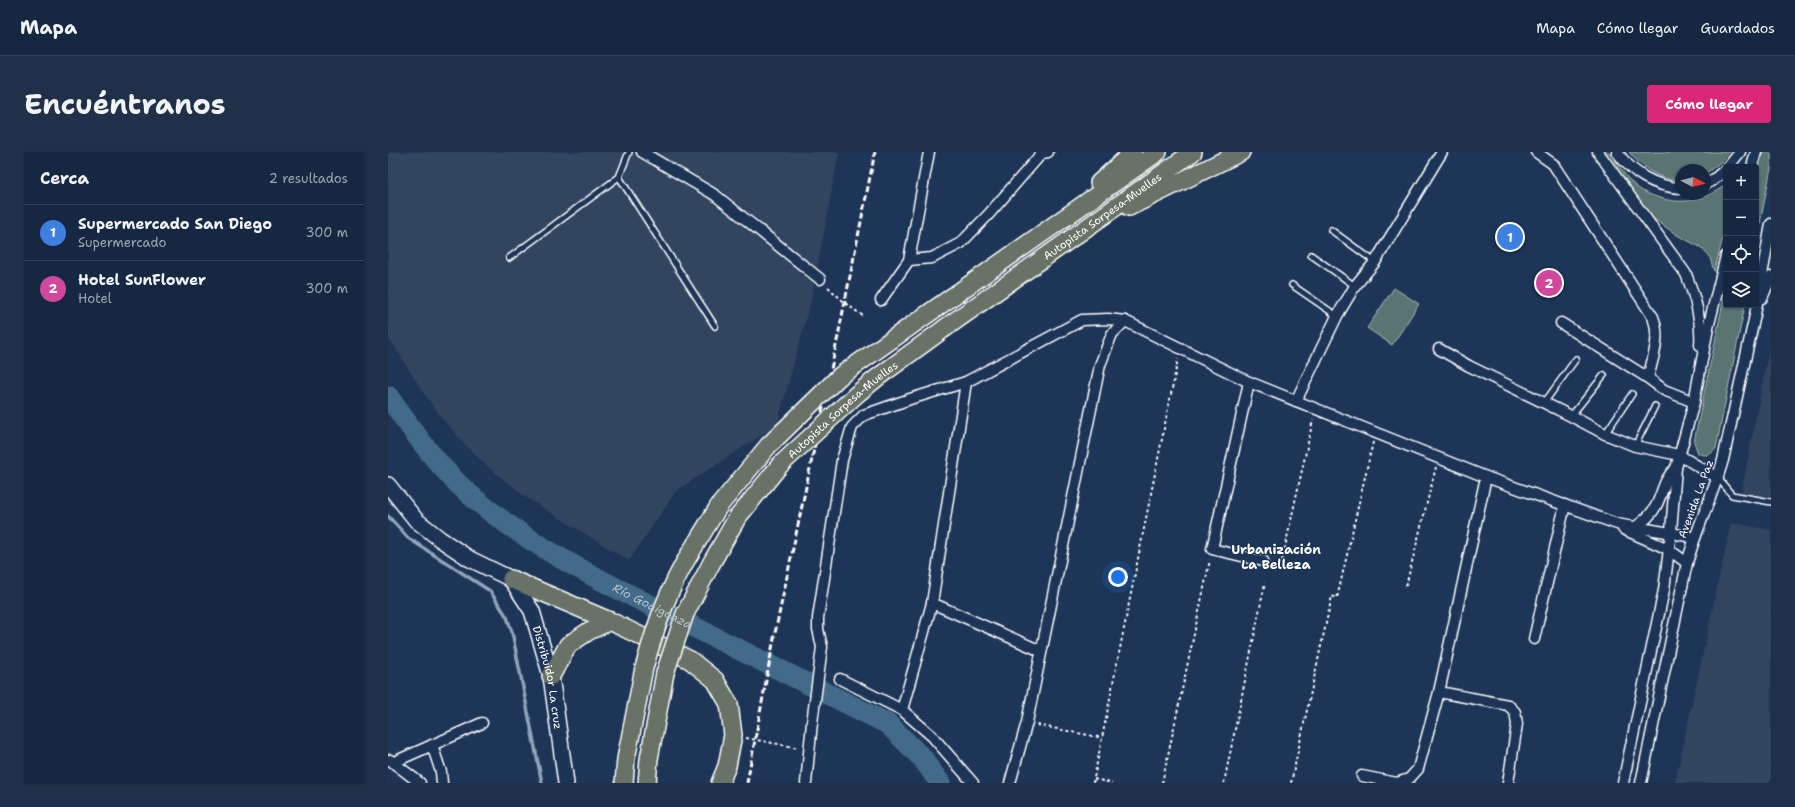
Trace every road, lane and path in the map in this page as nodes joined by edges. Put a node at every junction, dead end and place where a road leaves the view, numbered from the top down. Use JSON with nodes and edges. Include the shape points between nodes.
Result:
{"nodes":[{"id":1,"x":629,"y":152,"type":"edge"},
{"id":2,"x":642,"y":152,"type":"edge"},
{"id":3,"x":929,"y":152,"type":"edge"},
{"id":4,"x":1044,"y":152,"type":"edge"},
{"id":5,"x":1133,"y":152,"type":"edge"},
{"id":6,"x":1158,"y":152,"type":"edge"},
{"id":7,"x":1193,"y":152,"type":"edge"},
{"id":8,"x":1241,"y":152,"type":"edge"},
{"id":9,"x":1442,"y":152,"type":"edge"},
{"id":10,"x":1536,"y":152,"type":"edge"},
{"id":11,"x":1598,"y":152,"type":"edge"},
{"id":12,"x":1617,"y":152,"type":"edge"},
{"id":13,"x":1740,"y":152,"type":"edge"},
{"id":14,"x":1756,"y":152,"type":"edge"},
{"id":15,"x":1730,"y":164,"type":"edge"},
{"id":16,"x":1753,"y":164,"type":"edge"},
{"id":17,"x":1723,"y":172,"type":"edge"},
{"id":18,"x":619,"y":177,"type":"junction"},
{"id":19,"x":1711,"y":181,"type":"edge"},
{"id":20,"x":1675,"y":188,"type":"edge"},
{"id":21,"x":1771,"y":224,"type":"edge"},
{"id":22,"x":1330,"y":230,"type":"dead end"},
{"id":23,"x":1078,"y":232,"type":"junction"},
{"id":24,"x":1038,"y":238,"type":"junction"},
{"id":25,"x":1311,"y":255,"type":"dead end"},
{"id":26,"x":509,"y":258,"type":"dead end"},
{"id":27,"x":909,"y":260,"type":"junction"},
{"id":28,"x":1374,"y":262,"type":"junction"},
{"id":29,"x":1723,"y":268,"type":"edge"},
{"id":30,"x":820,"y":279,"type":"joint"},
{"id":31,"x":1770,"y":283,"type":"edge"},
{"id":32,"x":1292,"y":286,"type":"dead end"},
{"id":33,"x":1356,"y":286,"type":"junction"},
{"id":34,"x":881,"y":300,"type":"dead end"},
{"id":35,"x":1755,"y":315,"type":"junction"},
{"id":36,"x":863,"y":316,"type":"dead end"},
{"id":37,"x":1337,"y":316,"type":"junction"},
{"id":38,"x":1125,"y":321,"type":"junction"},
{"id":39,"x":1561,"y":323,"type":"dead end"},
{"id":40,"x":715,"y":326,"type":"dead end"},
{"id":41,"x":1181,"y":348,"type":"junction"},
{"id":42,"x":1440,"y":349,"type":"dead end"},
{"id":43,"x":1576,"y":359,"type":"dead end"},
{"id":44,"x":1604,"y":375,"type":"dead end"},
{"id":45,"x":1648,"y":378,"type":"junction"},
{"id":46,"x":966,"y":382,"type":"junction"},
{"id":47,"x":1249,"y":382,"type":"junction"},
{"id":48,"x":1698,"y":383,"type":"junction"},
{"id":49,"x":1632,"y":394,"type":"dead end"},
{"id":50,"x":1296,"y":401,"type":"junction"},
{"id":51,"x":1694,"y":402,"type":"junction"},
{"id":52,"x":1544,"y":403,"type":"junction"},
{"id":53,"x":1655,"y":406,"type":"dead end"},
{"id":54,"x":1316,"y":409,"type":"junction"},
{"id":55,"x":1571,"y":416,"type":"junction"},
{"id":56,"x":1376,"y":433,"type":"junction"},
{"id":57,"x":1604,"y":434,"type":"junction"},
{"id":58,"x":1635,"y":446,"type":"junction"},
{"id":59,"x":1679,"y":455,"type":"junction"},
{"id":60,"x":1439,"y":458,"type":"junction"},
{"id":61,"x":1676,"y":468,"type":"junction"},
{"id":62,"x":1486,"y":477,"type":"junction"},
{"id":63,"x":1718,"y":478,"type":"junction"},
{"id":64,"x":388,"y":485,"type":"edge"},
{"id":65,"x":1771,"y":502,"type":"edge"},
{"id":66,"x":1566,"y":505,"type":"junction"},
{"id":67,"x":1617,"y":524,"type":"junction"},
{"id":68,"x":1634,"y":528,"type":"junction"},
{"id":69,"x":1671,"y":532,"type":"junction"},
{"id":70,"x":1694,"y":538,"type":"junction"},
{"id":71,"x":1212,"y":549,"type":"junction"},
{"id":72,"x":1668,"y":549,"type":"junction"},
{"id":73,"x":1263,"y":561,"type":"dead end"},
{"id":74,"x":1282,"y":561,"type":"dead end"},
{"id":75,"x":1687,"y":562,"type":"junction"},
{"id":76,"x":511,"y":579,"type":"junction"},
{"id":77,"x":1265,"y":583,"type":"dead end"},
{"id":78,"x":1406,"y":586,"type":"dead end"},
{"id":79,"x":932,"y":603,"type":"junction"},
{"id":80,"x":610,"y":621,"type":"junction"},
{"id":81,"x":1534,"y":638,"type":"dead end"},
{"id":82,"x":1041,"y":651,"type":"junction"},
{"id":83,"x":551,"y":676,"type":"junction"},
{"id":84,"x":840,"y":679,"type":"dead end"},
{"id":85,"x":1439,"y":692,"type":"junction"},
{"id":86,"x":902,"y":710,"type":"junction"},
{"id":87,"x":1027,"y":722,"type":"junction"},
{"id":88,"x":482,"y":723,"type":"dead end"},
{"id":89,"x":733,"y":735,"type":"junction"},
{"id":90,"x":1103,"y":738,"type":"junction"},
{"id":91,"x":432,"y":746,"type":"junction"},
{"id":92,"x":809,"y":750,"type":"junction"},
{"id":93,"x":391,"y":761,"type":"edge"},
{"id":94,"x":1362,"y":776,"type":"dead end"},
{"id":95,"x":650,"y":779,"type":"edge"},
{"id":96,"x":1094,"y":780,"type":"junction"},
{"id":97,"x":420,"y":783,"type":"edge"},
{"id":98,"x":442,"y":783,"type":"edge"},
{"id":99,"x":566,"y":783,"type":"edge"},
{"id":100,"x":624,"y":783,"type":"edge"},
{"id":101,"x":720,"y":783,"type":"edge"},
{"id":102,"x":806,"y":783,"type":"edge"},
{"id":103,"x":973,"y":783,"type":"edge"},
{"id":104,"x":1010,"y":783,"type":"edge"},
{"id":105,"x":1093,"y":783,"type":"edge"},
{"id":106,"x":1112,"y":783,"type":"edge"},
{"id":107,"x":1162,"y":783,"type":"edge"},
{"id":108,"x":1224,"y":783,"type":"edge"},
{"id":109,"x":1291,"y":783,"type":"edge"},
{"id":110,"x":1508,"y":783,"type":"edge"},
{"id":111,"x":1623,"y":783,"type":"edge"},
{"id":112,"x":1641,"y":783,"type":"edge"}],
"edges":[{"from":1,"to":18,"type":"lane"},
{"from":2,"to":30,"type":"street","via":[[715,195]]},
{"from":3,"to":27,"type":"street"},
{"from":4,"to":27,"type":"street","via":[[961,243],[932,258]]},
{"from":5,"to":24,"type":"main road"},
{"from":6,"to":24,"type":"main road","name":"Autopista Sorpesa-Muelles"},
{"from":7,"to":23,"type":"main road","name":"Autopista Sorpesa-Muelles"},
{"from":8,"to":23,"type":"main road"},
{"from":9,"to":28,"type":"street"},
{"from":10,"to":45,"type":"street","via":[[1553,164],[1653,317],[1657,328],[1657,342]]},
{"from":11,"to":48,"type":"street","via":[[1686,274],[1695,297],[1701,337]]},
{"from":12,"to":20,"type":"street","via":[[1632,169],[1651,181]]},
{"from":13,"to":15,"type":"street"},
{"from":14,"to":16,"type":"street"},
{"from":17,"to":19,"type":"street"},
{"from":18,"to":26,"type":"lane"},
{"from":18,"to":40,"type":"lane"},
{"from":21,"to":35,"type":"street","name":"Avenida La Paz"},
{"from":22,"to":28,"type":"lane"},
{"from":23,"to":95,"type":"main road","name":"Autopista Sorpesa-Muelles","bridge":true,"via":[[851,399],[780,465],[737,518],[685,614],[665,673],[649,759]]},
{"from":24,"to":100,"type":"main road","name":"Autopista Sorpesa-Muelles","bridge":true,"via":[[840,376],[768,446],[719,506],[676,575],[655,629],[644,668],[626,759]]},
{"from":25,"to":33,"type":"lane"},
{"from":27,"to":34,"type":"street"},
{"from":28,"to":33,"type":"street"},
{"from":29,"to":48,"type":"street","name":"Avenida La Paz"},
{"from":30,"to":36,"type":"path"},
{"from":31,"to":35,"type":"street"},
{"from":32,"to":37,"type":"lane"},
{"from":33,"to":37,"type":"street"},
{"from":35,"to":63,"type":"street","name":"Avenida La Paz"},
{"from":37,"to":50,"type":"street"},
{"from":38,"to":41,"type":"street"},
{"from":38,"to":46,"type":"street","via":[[1082,320]]},
{"from":38,"to":82,"type":"street","via":[[1112,334],[1100,365]]},
{"from":39,"to":45,"type":"street"},
{"from":41,"to":47,"type":"street"},
{"from":41,"to":90,"type":"path"},
{"from":42,"to":52,"type":"street"},
{"from":43,"to":52,"type":"lane"},
{"from":44,"to":55,"type":"lane"},
{"from":45,"to":51,"type":"street","via":[[1664,390]]},
{"from":46,"to":79,"type":"street"},
{"from":46,"to":92,"type":"street","via":[[864,416],[852,427],[842,460],[818,618],[822,647]]},
{"from":47,"to":50,"type":"street"},
{"from":47,"to":71,"type":"street"},
{"from":48,"to":51,"type":"street","name":"Avenida La Paz"},
{"from":49,"to":57,"type":"lane"},
{"from":50,"to":54,"type":"street"},
{"from":51,"to":59,"type":"street","name":"Avenida La Paz"},
{"from":52,"to":55,"type":"street"},
{"from":53,"to":58,"type":"lane"},
{"from":54,"to":56,"type":"street"},
{"from":54,"to":74,"type":"path"},
{"from":55,"to":57,"type":"street"},
{"from":56,"to":60,"type":"street"},
{"from":56,"to":109,"type":"path","via":[[1338,598],[1332,596]]},
{"from":57,"to":58,"type":"street"},
{"from":58,"to":59,"type":"street"},
{"from":59,"to":61,"type":"street","name":"Avenida La Paz"},
{"from":59,"to":63,"type":"street"},
{"from":60,"to":62,"type":"street"},
{"from":60,"to":78,"type":"path"},
{"from":61,"to":68,"type":"street","via":[[1666,479],[1655,506],[1643,522]]},
{"from":61,"to":69,"type":"street","name":"Avenida La Paz"},
{"from":62,"to":66,"type":"street"},
{"from":62,"to":85,"type":"street"},
{"from":63,"to":65,"type":"lane","via":[[1732,495]]},
{"from":63,"to":70,"type":"street","name":"Avenida La Paz"},
{"from":64,"to":76,"type":"main road","via":[[416,520],[440,539],[470,559]]},
{"from":66,"to":67,"type":"street"},
{"from":66,"to":81,"type":"street"},
{"from":67,"to":68,"type":"street"},
{"from":67,"to":72,"type":"street","via":[[1624,531]]},
{"from":68,"to":69,"type":"street"},
{"from":69,"to":70,"type":"street"},
{"from":69,"to":72,"type":"street","name":"Avenida La Paz"},
{"from":70,"to":75,"type":"street","name":"Avenida La Paz"},
{"from":71,"to":73,"type":"street"},
{"from":71,"to":107,"type":"path"},
{"from":72,"to":75,"type":"street"},
{"from":72,"to":111,"type":"street","name":"Avenida La Paz","via":[[1664,590]]},
{"from":75,"to":112,"type":"street","name":"Avenida La Paz"},
{"from":76,"to":80,"type":"main road"},
{"from":76,"to":83,"type":"main road","name":"Distribuidor La cruz","via":[[532,611]]},
{"from":77,"to":108,"type":"path"},
{"from":79,"to":82,"type":"street"},
{"from":79,"to":86,"type":"street"},
{"from":80,"to":83,"type":"main road","via":[[568,645]]},
{"from":80,"to":89,"type":"main road","via":[[690,660],[715,680],[729,704]]},
{"from":82,"to":87,"type":"street"},
{"from":83,"to":99,"type":"main road","name":"Distribuidor La cruz"},
{"from":84,"to":86,"type":"street"},
{"from":85,"to":94,"type":"street","via":[[1418,769],[1409,779],[1397,783]]},
{"from":85,"to":110,"type":"street","via":[[1508,705],[1515,712],[1517,724]]},
{"from":86,"to":103,"type":"street","via":[[932,736]]},
{"from":87,"to":90,"type":"path"},
{"from":87,"to":104,"type":"street"},
{"from":88,"to":91,"type":"street"},
{"from":89,"to":92,"type":"path"},
{"from":89,"to":101,"type":"main road","via":[[727,766]]},
{"from":90,"to":96,"type":"path"},
{"from":91,"to":93,"type":"street"},
{"from":91,"to":98,"type":"street"},
{"from":92,"to":102,"type":"street"},
{"from":93,"to":97,"type":"street"},
{"from":96,"to":105,"type":"path"},
{"from":96,"to":106,"type":"path"}]}
